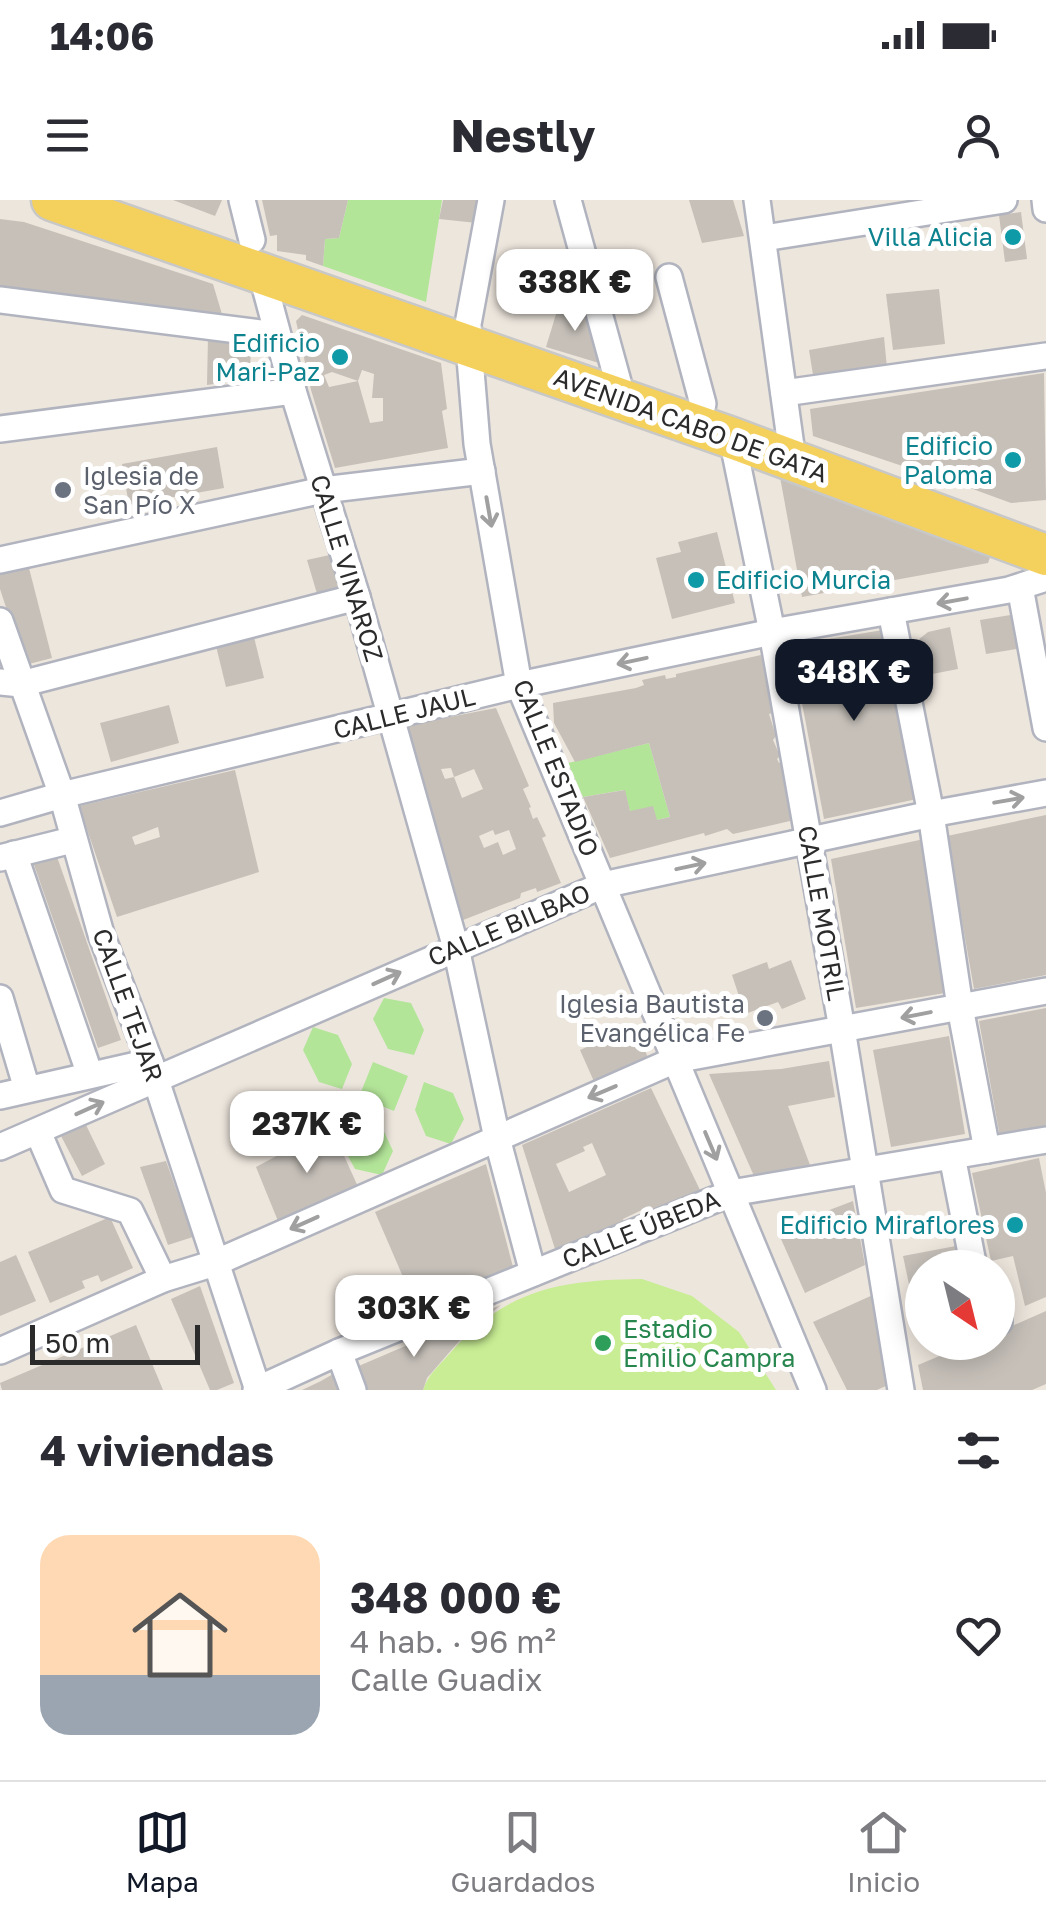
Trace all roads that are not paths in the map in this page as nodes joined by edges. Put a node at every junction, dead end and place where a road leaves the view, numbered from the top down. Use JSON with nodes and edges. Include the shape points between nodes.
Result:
{"nodes":[{"id":1,"x":52,"y":200,"type":"edge"},
{"id":2,"x":242,"y":200,"type":"edge"},
{"id":3,"x":491,"y":200,"type":"edge"},
{"id":4,"x":568,"y":200,"type":"edge"},
{"id":5,"x":757,"y":200,"type":"edge"},
{"id":6,"x":1004,"y":200,"type":"edge"},
{"id":7,"x":1045,"y":200,"type":"edge"},
{"id":8,"x":1046,"y":209,"type":"edge"},
{"id":9,"x":764,"y":238,"type":"junction"},
{"id":10,"x":256,"y":256,"type":"junction"},
{"id":11,"x":669,"y":278,"type":"dead end"},
{"id":12,"x":0,"y":300,"type":"edge"},
{"id":13,"x":276,"y":336,"type":"junction"},
{"id":14,"x":468,"y":346,"type":"junction"},
{"id":15,"x":1046,"y":356,"type":"edge"},
{"id":16,"x":293,"y":391,"type":"junction"},
{"id":17,"x":784,"y":393,"type":"junction"},
{"id":18,"x":623,"y":400,"type":"junction"},
{"id":19,"x":0,"y":429,"type":"edge"},
{"id":20,"x":714,"y":432,"type":"junction"},
{"id":21,"x":793,"y":461,"type":"junction"},
{"id":22,"x":482,"y":471,"type":"junction"},
{"id":23,"x":323,"y":490,"type":"junction"},
{"id":24,"x":1046,"y":555,"type":"edge"},
{"id":25,"x":0,"y":560,"type":"edge"},
{"id":26,"x":1046,"y":578,"type":"edge"},
{"id":27,"x":1020,"y":587,"type":"junction"},
{"id":28,"x":358,"y":596,"type":"junction"},
{"id":29,"x":891,"y":612,"type":"junction"},
{"id":30,"x":0,"y":621,"type":"edge"},
{"id":31,"x":772,"y":632,"type":"junction"},
{"id":32,"x":10,"y":683,"type":"edge"},
{"id":33,"x":520,"y":685,"type":"junction"},
{"id":34,"x":391,"y":716,"type":"junction"},
{"id":35,"x":1046,"y":728,"type":"edge"},
{"id":36,"x":1046,"y":793,"type":"edge"},
{"id":37,"x":62,"y":794,"type":"junction"},
{"id":38,"x":0,"y":813,"type":"edge"},
{"id":39,"x":931,"y":814,"type":"junction"},
{"id":40,"x":72,"y":840,"type":"junction"},
{"id":41,"x":809,"y":842,"type":"junction"},
{"id":42,"x":7,"y":856,"type":"edge"},
{"id":43,"x":604,"y":885,"type":"junction"},
{"id":44,"x":456,"y":948,"type":"junction"},
{"id":45,"x":1046,"y":991,"type":"edge"},
{"id":46,"x":0,"y":998,"type":"edge"},
{"id":47,"x":960,"y":1007,"type":"junction"},
{"id":48,"x":842,"y":1028,"type":"junction"},
{"id":49,"x":675,"y":1060,"type":"junction"},
{"id":50,"x":153,"y":1070,"type":"junction"},
{"id":51,"x":90,"y":1076,"type":"junction"},
{"id":52,"x":26,"y":1090,"type":"junction"},
{"id":53,"x":0,"y":1096,"type":"edge"},
{"id":54,"x":38,"y":1132,"type":"junction"},
{"id":55,"x":497,"y":1138,"type":"junction"},
{"id":56,"x":1046,"y":1140,"type":"edge"},
{"id":57,"x":0,"y":1147,"type":"edge"},
{"id":58,"x":987,"y":1150,"type":"junction"},
{"id":59,"x":952,"y":1156,"type":"junction"},
{"id":60,"x":866,"y":1170,"type":"junction"},
{"id":61,"x":731,"y":1193,"type":"junction"},
{"id":62,"x":970,"y":1250,"type":"edge"},
{"id":63,"x":215,"y":1262,"type":"junction"},
{"id":64,"x":533,"y":1273,"type":"junction"},
{"id":65,"x":163,"y":1280,"type":"junction"},
{"id":66,"x":0,"y":1351,"type":"edge"},
{"id":67,"x":339,"y":1352,"type":"junction"},
{"id":68,"x":257,"y":1390,"type":"edge"},
{"id":69,"x":353,"y":1390,"type":"edge"},
{"id":70,"x":813,"y":1390,"type":"edge"},
{"id":71,"x":901,"y":1390,"type":"edge"}],
"edges":[{"from":1,"to":10,"type":"main road","name":"AVENIDA CABO DE GATA"},
{"from":2,"to":10,"type":"street","name":"CALLE VINAROZ"},
{"from":3,"to":14,"type":"street","name":"CALLE ESTADIO"},
{"from":4,"to":18,"type":"street"},
{"from":5,"to":9,"type":"street"},
{"from":6,"to":9,"type":"street"},
{"from":7,"to":8,"type":"street"},
{"from":9,"to":17,"type":"street"},
{"from":10,"to":13,"type":"street","name":"CALLE VINAROZ"},
{"from":10,"to":14,"type":"main road","name":"AVENIDA CABO DE GATA"},
{"from":11,"to":20,"type":"street","name":"CALLE MOTRIL"},
{"from":12,"to":13,"type":"street"},
{"from":13,"to":16,"type":"street","name":"CALLE VINAROZ"},
{"from":14,"to":18,"type":"main road","name":"AVENIDA CABO DE GATA"},
{"from":14,"to":22,"type":"street","name":"CALLE ESTADIO"},
{"from":15,"to":17,"type":"street"},
{"from":16,"to":19,"type":"street"},
{"from":16,"to":23,"type":"street","name":"CALLE VINAROZ"},
{"from":17,"to":21,"type":"street"},
{"from":18,"to":20,"type":"main road","name":"AVENIDA CABO DE GATA"},
{"from":20,"to":21,"type":"main road","name":"AVENIDA CABO DE GATA"},
{"from":20,"to":31,"type":"street","name":"CALLE MOTRIL"},
{"from":21,"to":24,"type":"main road","name":"AVENIDA CABO DE GATA"},
{"from":22,"to":23,"type":"street"},
{"from":22,"to":33,"type":"street","name":"CALLE ESTADIO","one_way":true},
{"from":23,"to":25,"type":"street"},
{"from":23,"to":28,"type":"street","name":"CALLE VINAROZ"},
{"from":26,"to":27,"type":"street","name":"CALLE JAUL"},
{"from":27,"to":29,"type":"street","name":"CALLE JAUL","one_way":true},
{"from":27,"to":35,"type":"street"},
{"from":28,"to":32,"type":"street"},
{"from":28,"to":34,"type":"street","name":"CALLE VINAROZ"},
{"from":29,"to":31,"type":"street","name":"CALLE JAUL"},
{"from":29,"to":39,"type":"street"},
{"from":30,"to":32,"type":"street","name":"CALLE TEJAR"},
{"from":31,"to":33,"type":"street","name":"CALLE JAUL","one_way":true},
{"from":31,"to":41,"type":"street","name":"CALLE MOTRIL"},
{"from":32,"to":37,"type":"street","name":"CALLE TEJAR"},
{"from":33,"to":34,"type":"street","name":"CALLE JAUL"},
{"from":33,"to":43,"type":"street","name":"CALLE ESTADIO"},
{"from":34,"to":37,"type":"street","name":"CALLE JAUL"},
{"from":34,"to":44,"type":"street","name":"CALLE VINAROZ"},
{"from":39,"to":36,"type":"street","name":"CALLE BILBAO","one_way":true},
{"from":37,"to":38,"type":"street","name":"CALLE JAUL"},
{"from":37,"to":40,"type":"street","name":"CALLE TEJAR"},
{"from":39,"to":41,"type":"street","name":"CALLE BILBAO"},
{"from":39,"to":47,"type":"street"},
{"from":40,"to":42,"type":"street"},
{"from":40,"to":50,"type":"street","name":"CALLE TEJAR"},
{"from":43,"to":41,"type":"street","name":"CALLE BILBAO","one_way":true},
{"from":41,"to":48,"type":"street","name":"CALLE MOTRIL"},
{"from":42,"to":51,"type":"street"},
{"from":43,"to":44,"type":"street","name":"CALLE BILBAO"},
{"from":43,"to":49,"type":"street","name":"CALLE ESTADIO"},
{"from":50,"to":44,"type":"street","name":"CALLE BILBAO","one_way":true},
{"from":44,"to":55,"type":"street","name":"CALLE VINAROZ"},
{"from":45,"to":47,"type":"street"},
{"from":46,"to":52,"type":"street"},
{"from":47,"to":48,"type":"street","one_way":true},
{"from":47,"to":58,"type":"street"},
{"from":48,"to":49,"type":"street"},
{"from":48,"to":60,"type":"street","name":"CALLE MOTRIL"},
{"from":49,"to":55,"type":"street","one_way":true},
{"from":49,"to":61,"type":"street","name":"CALLE ESTADIO","one_way":true},
{"from":50,"to":51,"type":"street"},
{"from":54,"to":50,"type":"street","name":"CALLE BILBAO","one_way":true},
{"from":50,"to":63,"type":"street","name":"CALLE TEJAR"},
{"from":51,"to":52,"type":"street"},
{"from":52,"to":53,"type":"street"},
{"from":54,"to":57,"type":"street","name":"CALLE BILBAO"},
{"from":54,"to":65,"type":"street","via":[[63,1190],[130,1211]]},
{"from":55,"to":63,"type":"street","one_way":true},
{"from":55,"to":64,"type":"street","name":"CALLE VINAROZ"},
{"from":56,"to":58,"type":"street","name":"CALLE ÚBEDA"},
{"from":58,"to":59,"type":"street","name":"CALLE ÚBEDA"},
{"from":59,"to":60,"type":"street","name":"CALLE ÚBEDA"},
{"from":59,"to":62,"type":"street"},
{"from":60,"to":61,"type":"street","name":"CALLE ÚBEDA"},
{"from":60,"to":71,"type":"street","name":"CALLE MOTRIL"},
{"from":61,"to":64,"type":"street","name":"CALLE ÚBEDA"},
{"from":61,"to":70,"type":"street","name":"CALLE ESTADIO"},
{"from":63,"to":65,"type":"street"},
{"from":63,"to":68,"type":"street","name":"CALLE TEJAR"},
{"from":64,"to":67,"type":"street","name":"CALLE ÚBEDA"},
{"from":65,"to":66,"type":"street"},
{"from":67,"to":68,"type":"street","name":"CALLE ÚBEDA"},
{"from":67,"to":69,"type":"street"}]}
